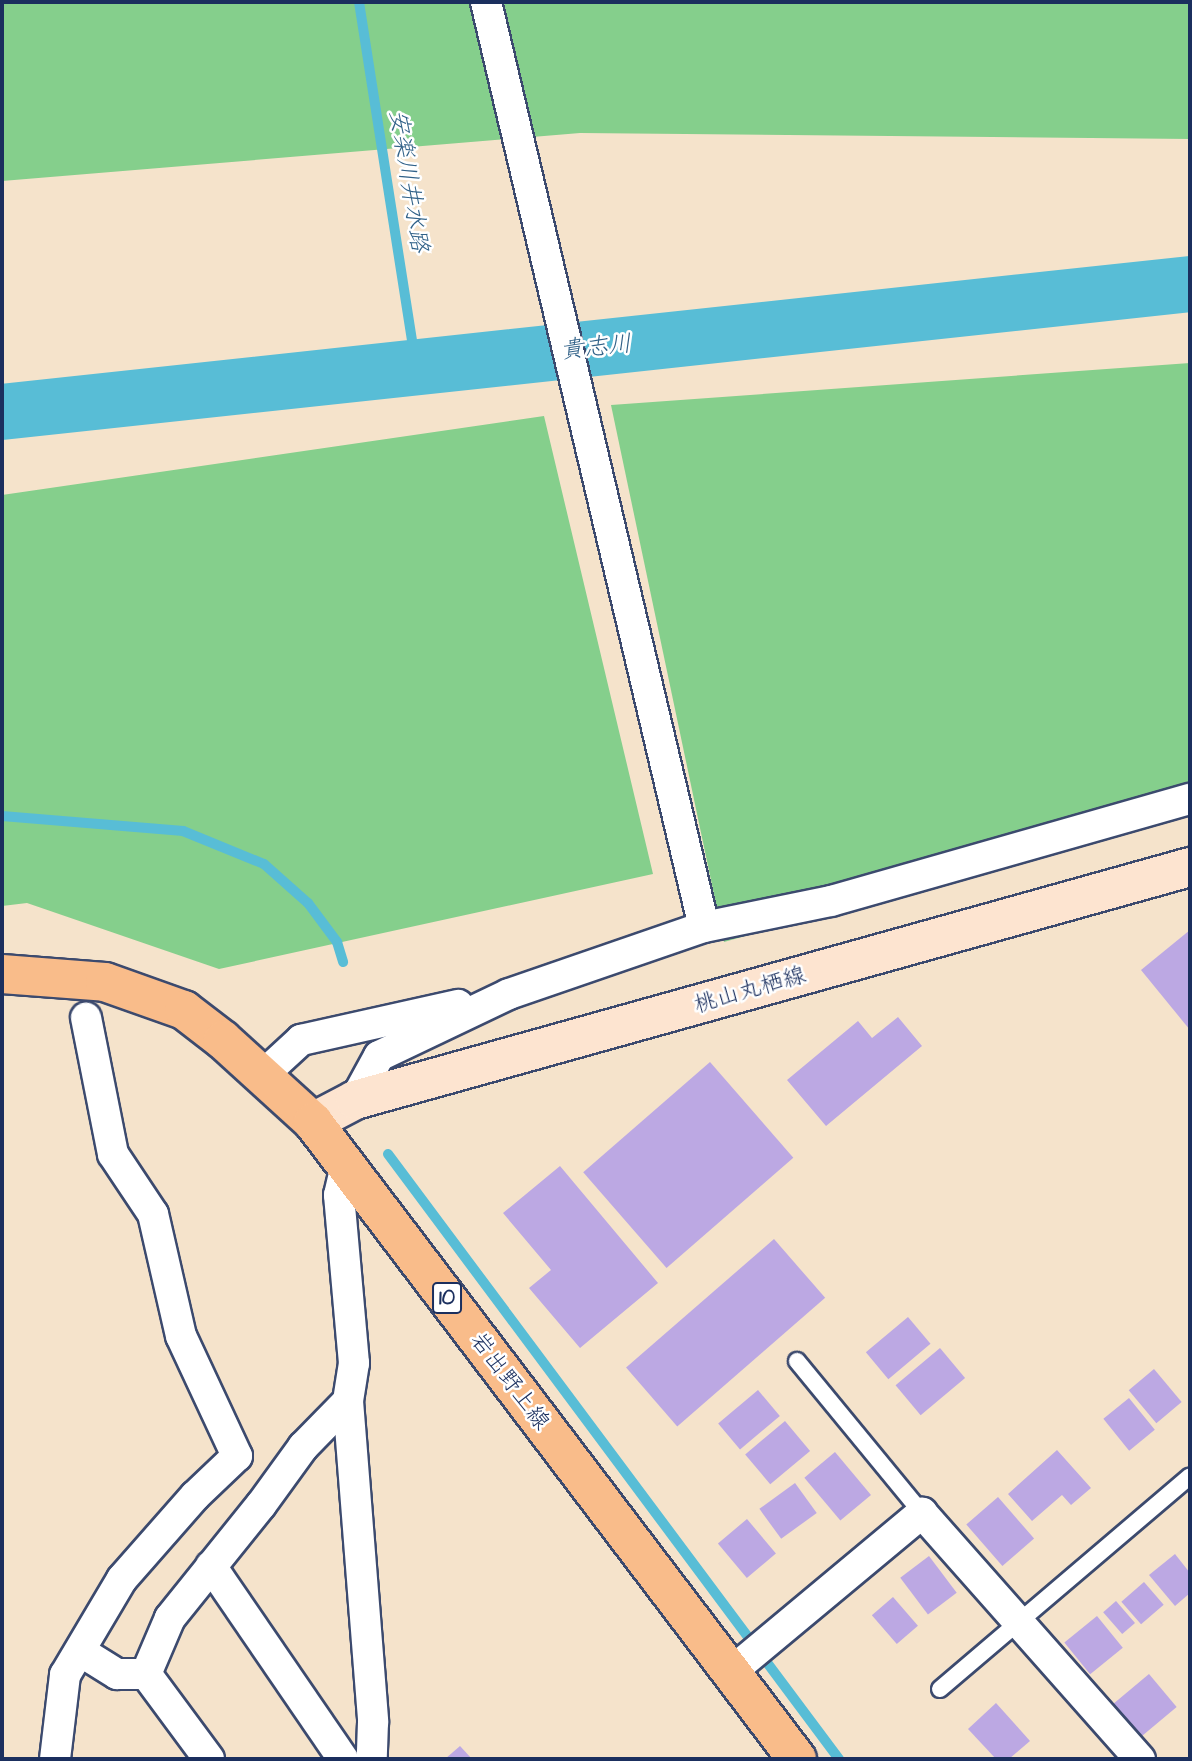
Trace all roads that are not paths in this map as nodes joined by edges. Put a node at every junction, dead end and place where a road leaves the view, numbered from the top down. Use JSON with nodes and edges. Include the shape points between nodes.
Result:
{"nodes":[{"id":1,"x":486,"y":2,"type":"edge"},
{"id":2,"x":1190,"y":799,"type":"edge"},
{"id":3,"x":1190,"y":867,"type":"edge"},
{"id":4,"x":704,"y":927,"type":"junction"},
{"id":5,"x":2,"y":974,"type":"edge"},
{"id":6,"x":509,"y":994,"type":"junction"},
{"id":7,"x":86,"y":1018,"type":"dead end"},
{"id":8,"x":263,"y":1074,"type":"junction"},
{"id":9,"x":355,"y":1100,"type":"junction"},
{"id":10,"x":313,"y":1122,"type":"junction"},
{"id":11,"x":346,"y":1165,"type":"junction"},
{"id":12,"x":797,"y":1361,"type":"dead end"},
{"id":13,"x":348,"y":1401,"type":"junction"},
{"id":14,"x":1190,"y":1476,"type":"edge"},
{"id":15,"x":922,"y":1513,"type":"junction"},
{"id":16,"x":211,"y":1566,"type":"junction"},
{"id":17,"x":1019,"y":1622,"type":"junction"},
{"id":18,"x":80,"y":1651,"type":"junction"},
{"id":19,"x":731,"y":1672,"type":"junction"},
{"id":20,"x":146,"y":1674,"type":"junction"},
{"id":21,"x":940,"y":1689,"type":"dead end"},
{"id":22,"x":55,"y":1759,"type":"edge"},
{"id":23,"x":209,"y":1759,"type":"edge"},
{"id":24,"x":343,"y":1759,"type":"edge"},
{"id":25,"x":372,"y":1759,"type":"edge"},
{"id":26,"x":797,"y":1759,"type":"edge"},
{"id":27,"x":1140,"y":1759,"type":"edge"}],
"edges":[{"from":1,"to":4,"type":"street"},
{"from":2,"to":4,"type":"street","via":[[831,901]]},
{"from":3,"to":9,"type":"main road","name":"桃山丸栖線"},
{"from":4,"to":6,"type":"street"},
{"from":5,"to":8,"type":"main road","name":"岩出野上線","number":"10","via":[[105,982],[184,1010]]},
{"from":6,"to":8,"type":"street","via":[[301,1040]]},
{"from":6,"to":9,"type":"street","via":[[379,1056]]},
{"from":7,"to":18,"type":"street","via":[[113,1154],[153,1214],[181,1336],[237,1456],[122,1579]]},
{"from":8,"to":10,"type":"main road","name":"岩出野上線","number":"10"},
{"from":9,"to":10,"type":"main road","name":"桃山丸栖線"},
{"from":10,"to":11,"type":"main road","name":"岩出野上線","number":"10"},
{"from":11,"to":13,"type":"street","via":[[339,1195],[354,1363]]},
{"from":11,"to":19,"type":"main road","name":"岩出野上線","number":"10"},
{"from":12,"to":15,"type":"lane"},
{"from":13,"to":16,"type":"street","via":[[303,1447]]},
{"from":13,"to":25,"type":"street"},
{"from":14,"to":17,"type":"lane"},
{"from":15,"to":17,"type":"street"},
{"from":15,"to":19,"type":"street"},
{"from":16,"to":20,"type":"street","via":[[170,1618]]},
{"from":16,"to":24,"type":"street"},
{"from":17,"to":21,"type":"lane"},
{"from":17,"to":27,"type":"street"},
{"from":18,"to":20,"type":"street","via":[[117,1674]]},
{"from":18,"to":22,"type":"street","via":[[65,1675]]},
{"from":19,"to":26,"type":"main road","name":"岩出野上線","number":"10"},
{"from":20,"to":23,"type":"street"}]}
